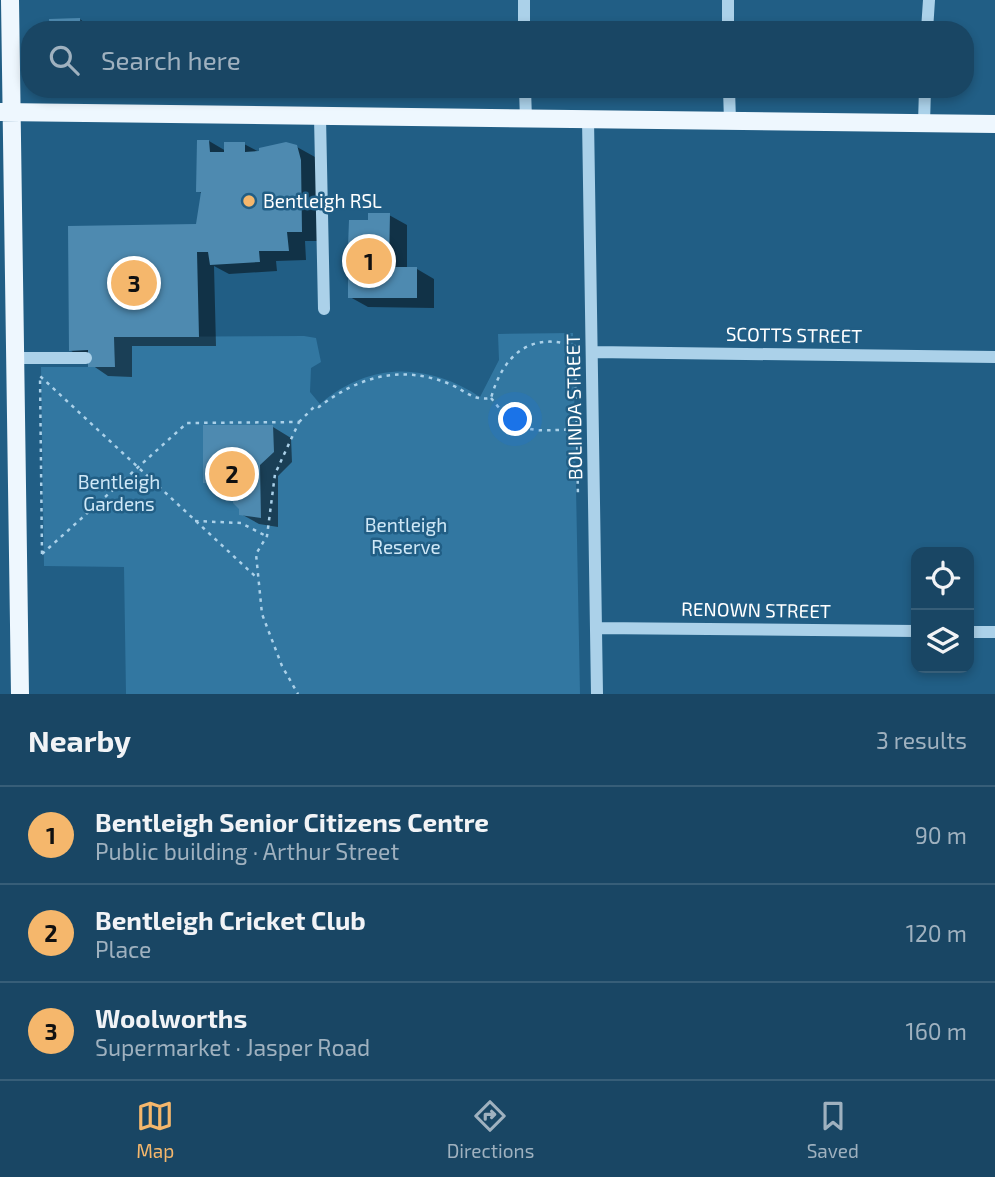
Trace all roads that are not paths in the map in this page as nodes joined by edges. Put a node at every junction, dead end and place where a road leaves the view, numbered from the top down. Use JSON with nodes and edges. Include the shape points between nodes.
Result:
{"nodes":[{"id":1,"x":524,"y":0,"type":"edge"},
{"id":2,"x":728,"y":0,"type":"edge"},
{"id":3,"x":929,"y":0,"type":"edge"},
{"id":4,"x":7,"y":6,"type":"edge"},
{"id":5,"x":524,"y":21,"type":"edge"},
{"id":6,"x":728,"y":21,"type":"edge"},
{"id":7,"x":928,"y":21,"type":"edge"},
{"id":8,"x":525,"y":98,"type":"edge"},
{"id":9,"x":729,"y":98,"type":"edge"},
{"id":10,"x":925,"y":98,"type":"edge"},
{"id":11,"x":7,"y":112,"type":"edge"},
{"id":12,"x":320,"y":117,"type":"junction"},
{"id":13,"x":526,"y":119,"type":"junction"},
{"id":14,"x":588,"y":119,"type":"junction"},
{"id":15,"x":730,"y":121,"type":"junction"},
{"id":16,"x":924,"y":123,"type":"junction"},
{"id":17,"x":995,"y":124,"type":"edge"},
{"id":18,"x":324,"y":309,"type":"dead end"},
{"id":19,"x":593,"y":352,"type":"junction"},
{"id":20,"x":995,"y":357,"type":"edge"},
{"id":21,"x":16,"y":358,"type":"junction"},
{"id":22,"x":86,"y":358,"type":"dead end"},
{"id":23,"x":596,"y":628,"type":"junction"},
{"id":24,"x":911,"y":631,"type":"edge"},
{"id":25,"x":974,"y":632,"type":"edge"},
{"id":26,"x":995,"y":632,"type":"edge"},
{"id":27,"x":20,"y":694,"type":"edge"},
{"id":28,"x":597,"y":694,"type":"edge"}],
"edges":[{"from":1,"to":5,"type":"street"},
{"from":2,"to":6,"type":"street"},
{"from":3,"to":7,"type":"street"},
{"from":4,"to":11,"type":"main road"},
{"from":8,"to":13,"type":"street"},
{"from":9,"to":15,"type":"street"},
{"from":10,"to":16,"type":"street"},
{"from":11,"to":12,"type":"main road"},
{"from":11,"to":21,"type":"main road"},
{"from":12,"to":13,"type":"main road"},
{"from":12,"to":18,"type":"street"},
{"from":13,"to":14,"type":"main road"},
{"from":14,"to":15,"type":"main road"},
{"from":14,"to":19,"type":"street","name":"BOLINDA STREET"},
{"from":15,"to":16,"type":"main road"},
{"from":16,"to":17,"type":"main road"},
{"from":19,"to":20,"type":"street","name":"SCOTTS STREET"},
{"from":19,"to":23,"type":"street","name":"BOLINDA STREET"},
{"from":21,"to":22,"type":"street"},
{"from":21,"to":27,"type":"main road"},
{"from":23,"to":24,"type":"street","name":"RENOWN STREET"},
{"from":23,"to":28,"type":"street","name":"BOLINDA STREET"},
{"from":25,"to":26,"type":"street"}]}
